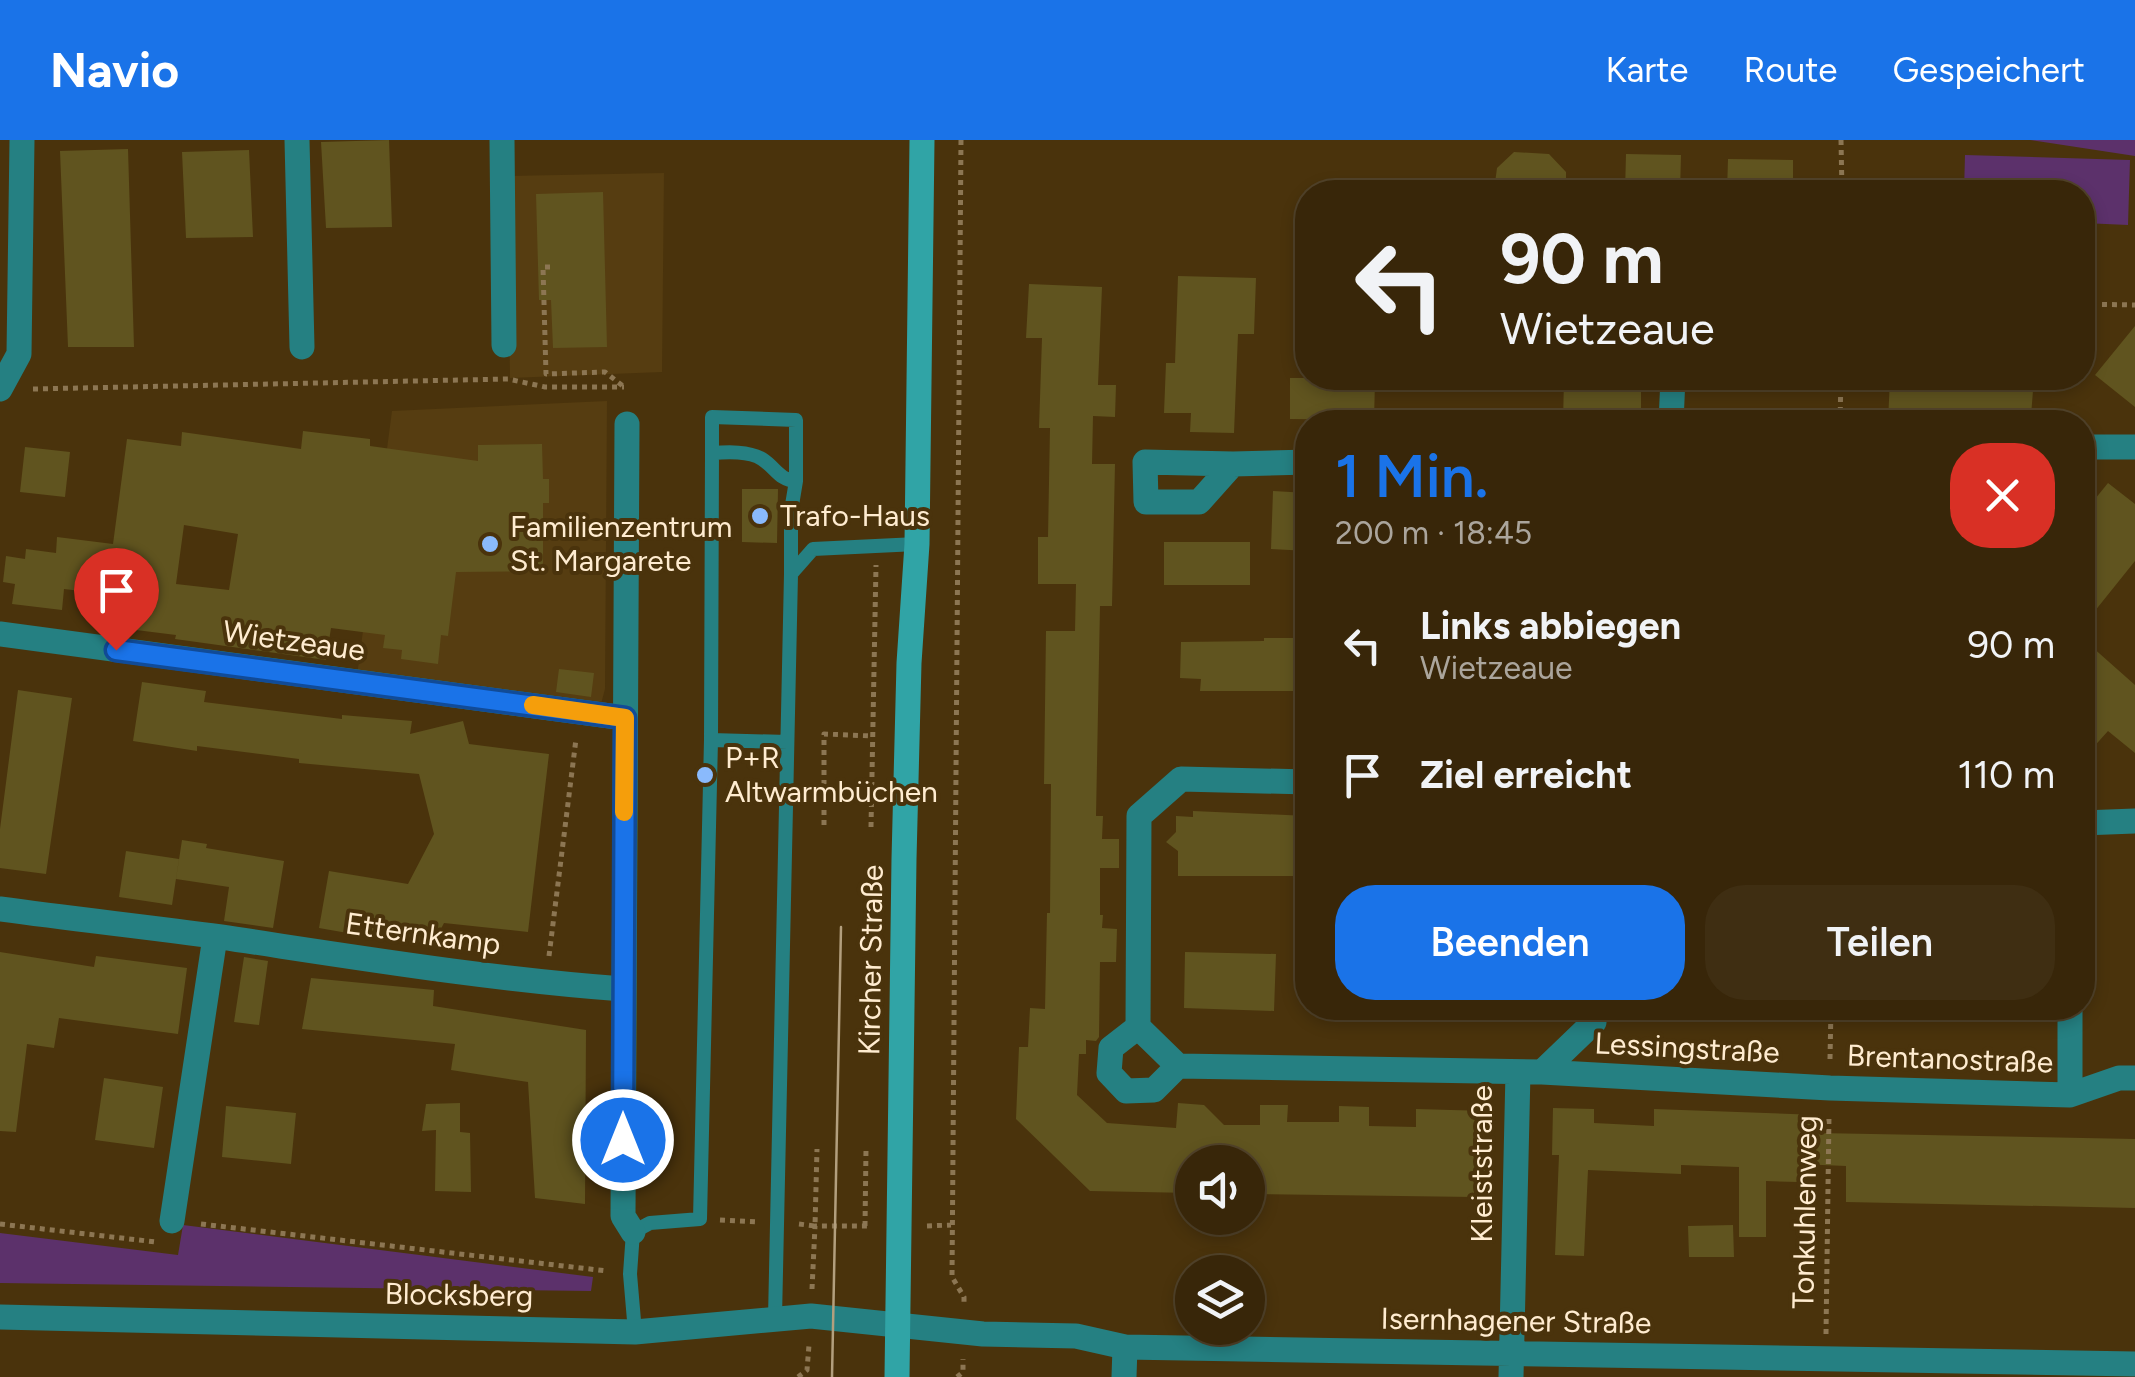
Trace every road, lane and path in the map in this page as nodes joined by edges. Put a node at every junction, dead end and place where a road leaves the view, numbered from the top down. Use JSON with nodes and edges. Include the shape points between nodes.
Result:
{"nodes":[{"id":1,"x":22,"y":140,"type":"edge"},
{"id":2,"x":297,"y":140,"type":"edge"},
{"id":3,"x":502,"y":140,"type":"edge"},
{"id":4,"x":922,"y":140,"type":"edge"},
{"id":5,"x":961,"y":140,"type":"edge"},
{"id":6,"x":1842,"y":142,"type":"edge"},
{"id":7,"x":1842,"y":180,"type":"edge"},
{"id":8,"x":550,"y":267,"type":"dead end"},
{"id":9,"x":2095,"y":304,"type":"edge"},
{"id":10,"x":2135,"y":305,"type":"edge"},
{"id":11,"x":504,"y":345,"type":"dead end"},
{"id":12,"x":302,"y":347,"type":"dead end"},
{"id":13,"x":9,"y":389,"type":"edge"},
{"id":14,"x":626,"y":424,"type":"dead end"},
{"id":15,"x":2135,"y":447,"type":"edge"},
{"id":16,"x":2095,"y":448,"type":"edge"},
{"id":17,"x":712,"y":453,"type":"junction"},
{"id":18,"x":1295,"y":462,"type":"edge"},
{"id":19,"x":1233,"y":464,"type":"dead end"},
{"id":20,"x":796,"y":482,"type":"junction"},
{"id":21,"x":916,"y":544,"type":"junction"},
{"id":22,"x":877,"y":545,"type":"junction"},
{"id":23,"x":791,"y":574,"type":"junction"},
{"id":24,"x":0,"y":634,"type":"edge"},
{"id":25,"x":579,"y":711,"type":"junction"},
{"id":26,"x":625,"y":718,"type":"junction"},
{"id":27,"x":872,"y":736,"type":"junction"},
{"id":28,"x":711,"y":740,"type":"junction"},
{"id":29,"x":787,"y":742,"type":"junction"},
{"id":30,"x":1295,"y":782,"type":"edge"},
{"id":31,"x":2135,"y":822,"type":"edge"},
{"id":32,"x":2095,"y":823,"type":"edge"},
{"id":33,"x":824,"y":825,"type":"dead end"},
{"id":34,"x":871,"y":827,"type":"dead end"},
{"id":35,"x":0,"y":910,"type":"edge"},
{"id":36,"x":215,"y":937,"type":"junction"},
{"id":37,"x":546,"y":983,"type":"junction"},
{"id":38,"x":623,"y":989,"type":"junction"},
{"id":39,"x":1594,"y":1020,"type":"edge"},
{"id":40,"x":1831,"y":1020,"type":"edge"},
{"id":41,"x":2070,"y":1020,"type":"edge"},
{"id":42,"x":1138,"y":1027,"type":"junction"},
{"id":43,"x":1178,"y":1066,"type":"junction"},
{"id":44,"x":1530,"y":1072,"type":"junction"},
{"id":45,"x":2135,"y":1078,"type":"edge"},
{"id":46,"x":1830,"y":1088,"type":"junction"},
{"id":47,"x":2070,"y":1095,"type":"junction"},
{"id":48,"x":817,"y":1149,"type":"dead end"},
{"id":49,"x":866,"y":1149,"type":"dead end"},
{"id":50,"x":172,"y":1221,"type":"junction"},
{"id":51,"x":0,"y":1224,"type":"edge"},
{"id":52,"x":814,"y":1226,"type":"junction"},
{"id":53,"x":865,"y":1226,"type":"junction"},
{"id":54,"x":900,"y":1226,"type":"junction"},
{"id":55,"x":952,"y":1226,"type":"junction"},
{"id":56,"x":633,"y":1232,"type":"junction"},
{"id":57,"x":630,"y":1274,"type":"junction"},
{"id":58,"x":5,"y":1316,"type":"edge"},
{"id":59,"x":811,"y":1316,"type":"junction"},
{"id":60,"x":775,"y":1318,"type":"junction"},
{"id":61,"x":898,"y":1324,"type":"junction"},
{"id":62,"x":634,"y":1332,"type":"junction"},
{"id":63,"x":963,"y":1332,"type":"junction"},
{"id":64,"x":1125,"y":1346,"type":"junction"},
{"id":65,"x":2135,"y":1364,"type":"edge"},
{"id":66,"x":1512,"y":1366,"type":"edge"},
{"id":67,"x":1826,"y":1367,"type":"edge"},
{"id":68,"x":807,"y":1370,"type":"junction"},
{"id":69,"x":798,"y":1377,"type":"edge"},
{"id":70,"x":812,"y":1377,"type":"edge"},
{"id":71,"x":897,"y":1377,"type":"edge"},
{"id":72,"x":1124,"y":1377,"type":"edge"}],
"edges":[{"from":1,"to":13,"type":"street","via":[[19,354]]},
{"from":2,"to":12,"type":"street"},
{"from":3,"to":11,"type":"street"},
{"from":4,"to":21,"type":"main road","name":"Kircher Straße"},
{"from":5,"to":55,"type":"path"},
{"from":6,"to":7,"type":"path"},
{"from":8,"to":13,"type":"path","via":[[544,267],[546,374],[605,372],[624,387],[545,387],[508,379]]},
{"from":9,"to":10,"type":"path"},
{"from":14,"to":26,"type":"street"},
{"from":15,"to":16,"type":"street"},
{"from":17,"to":20,"type":"lane","via":[[760,458]]},
{"from":17,"to":20,"type":"lane","via":[[712,418],[796,420]]},
{"from":17,"to":28,"type":"lane"},
{"from":18,"to":19,"type":"street"},
{"from":20,"to":23,"type":"lane"},
{"from":21,"to":22,"type":"lane"},
{"from":21,"to":54,"type":"main road","name":"Kircher Straße"},
{"from":22,"to":23,"type":"lane","via":[[813,548]]},
{"from":22,"to":27,"type":"path"},
{"from":23,"to":29,"type":"lane"},
{"from":24,"to":25,"type":"street","name":"Wietzeaue"},
{"from":25,"to":26,"type":"street","name":"Wietzeaue"},
{"from":25,"to":37,"type":"path"},
{"from":26,"to":38,"type":"street"},
{"from":27,"to":33,"type":"path","via":[[824,734]]},
{"from":27,"to":34,"type":"path"},
{"from":28,"to":29,"type":"lane"},
{"from":28,"to":56,"type":"lane","via":[[700,1219],[650,1223]]},
{"from":29,"to":60,"type":"lane"},
{"from":30,"to":42,"type":"street","via":[[1180,779],[1139,816]]},
{"from":31,"to":32,"type":"street"},
{"from":35,"to":36,"type":"street","name":"Etternkamp"},
{"from":36,"to":37,"type":"street","name":"Etternkamp"},
{"from":36,"to":50,"type":"street"},
{"from":37,"to":38,"type":"street","name":"Etternkamp"},
{"from":38,"to":56,"type":"street","via":[[623,1216]]},
{"from":39,"to":44,"type":"street","name":"Lessingstraße"},
{"from":40,"to":46,"type":"path","name":"Tonkuhlenweg"},
{"from":41,"to":47,"type":"street","name":"Brentanostraße"},
{"from":42,"to":43,"type":"street"},
{"from":42,"to":43,"type":"street","via":[[1111,1048],[1109,1074],[1126,1091],[1154,1090]]},
{"from":43,"to":44,"type":"street","name":"Kleiststraße"},
{"from":44,"to":46,"type":"street","name":"Lessingstraße"},
{"from":44,"to":66,"type":"street","name":"Kleiststraße"},
{"from":45,"to":47,"type":"street","name":"Brentanostraße"},
{"from":46,"to":47,"type":"street","name":"Brentanostraße"},
{"from":46,"to":67,"type":"path","name":"Tonkuhlenweg"},
{"from":48,"to":52,"type":"path"},
{"from":49,"to":53,"type":"path"},
{"from":50,"to":51,"type":"path","via":[[170,1244]]},
{"from":50,"to":57,"type":"path"},
{"from":52,"to":53,"type":"path"},
{"from":52,"to":59,"type":"path"},
{"from":53,"to":54,"type":"path"},
{"from":54,"to":55,"type":"path"},
{"from":54,"to":61,"type":"main road","name":"Kircher Straße"},
{"from":55,"to":63,"type":"path","via":[[952,1277],[964,1298]]},
{"from":56,"to":57,"type":"lane"},
{"from":57,"to":62,"type":"lane"},
{"from":58,"to":62,"type":"street","name":"Blocksberg"},
{"from":59,"to":60,"type":"street","name":"Blocksberg"},
{"from":59,"to":61,"type":"street","name":"Blocksberg"},
{"from":59,"to":68,"type":"path"},
{"from":60,"to":62,"type":"street","name":"Blocksberg"},
{"from":61,"to":63,"type":"street","name":"Isernhagener Straße"},
{"from":61,"to":71,"type":"main road","name":"Kircher Straße"},
{"from":63,"to":64,"type":"street","name":"Isernhagener Straße","via":[[1076,1336]]},
{"from":64,"to":66,"type":"street","name":"Isernhagener Straße"},
{"from":64,"to":72,"type":"street"},
{"from":65,"to":67,"type":"street","name":"Isernhagener Straße"},
{"from":66,"to":67,"type":"street","name":"Isernhagener Straße"},
{"from":68,"to":69,"type":"path"},
{"from":68,"to":70,"type":"path"}]}
